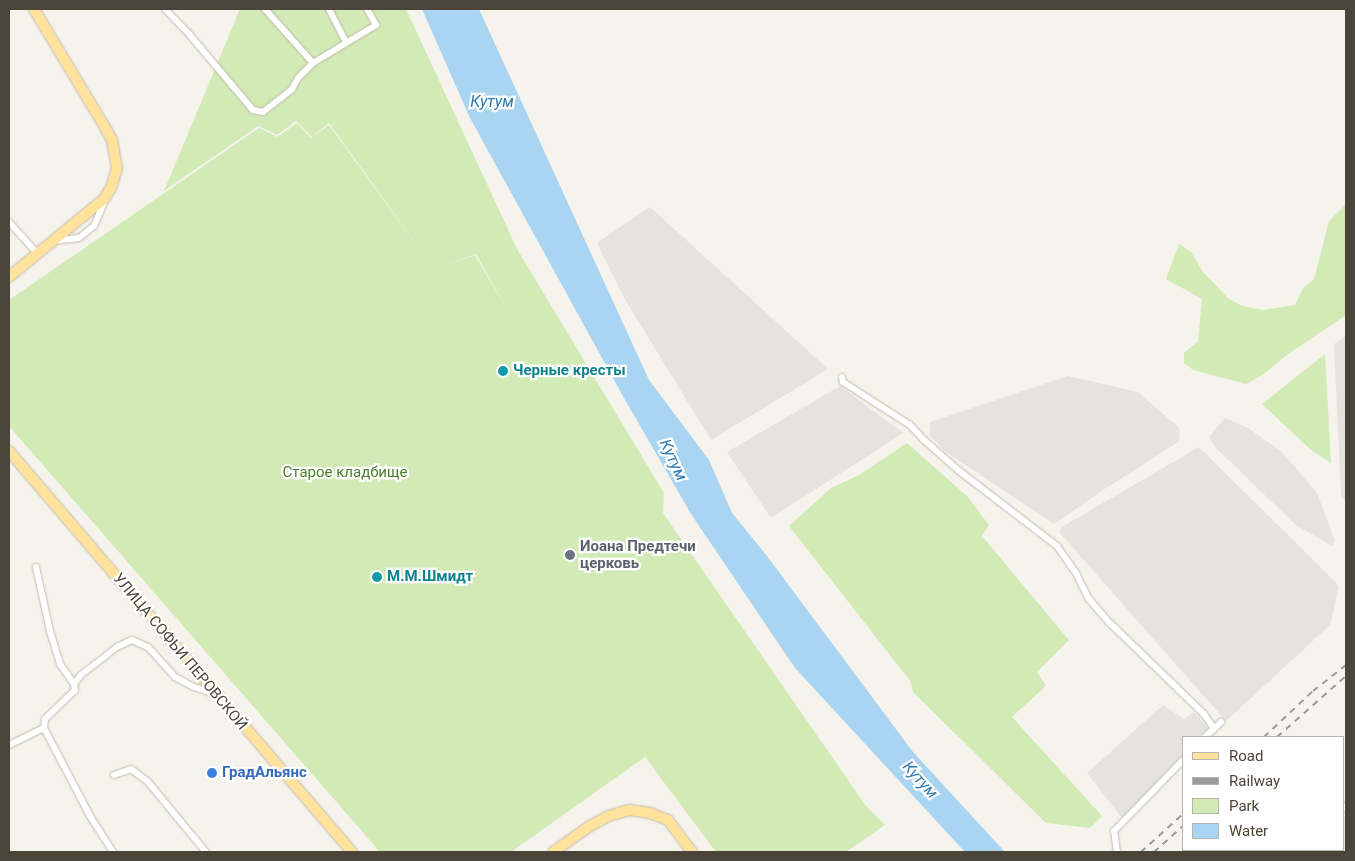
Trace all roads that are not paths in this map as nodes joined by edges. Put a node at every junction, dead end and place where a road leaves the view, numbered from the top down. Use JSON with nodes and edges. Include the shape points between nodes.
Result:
{"nodes":[{"id":1,"x":34,"y":9,"type":"edge"},
{"id":2,"x":165,"y":9,"type":"edge"},
{"id":3,"x":265,"y":9,"type":"edge"},
{"id":4,"x":328,"y":9,"type":"edge"},
{"id":5,"x":367,"y":9,"type":"edge"},
{"id":6,"x":346,"y":42,"type":"junction"},
{"id":7,"x":313,"y":63,"type":"junction"},
{"id":8,"x":9,"y":222,"type":"edge"},
{"id":9,"x":37,"y":253,"type":"junction"},
{"id":10,"x":9,"y":277,"type":"edge"},
{"id":11,"x":842,"y":378,"type":"dead end"},
{"id":12,"x":9,"y":451,"type":"edge"},
{"id":13,"x":36,"y":567,"type":"dead end"},
{"id":14,"x":74,"y":684,"type":"junction"},
{"id":15,"x":215,"y":694,"type":"junction"},
{"id":16,"x":1221,"y":722,"type":"dead end"},
{"id":17,"x":44,"y":728,"type":"junction"},
{"id":18,"x":1214,"y":729,"type":"junction"},
{"id":19,"x":1206,"y":736,"type":"edge"},
{"id":20,"x":9,"y":745,"type":"edge"},
{"id":21,"x":1182,"y":762,"type":"edge"},
{"id":22,"x":114,"y":775,"type":"dead end"},
{"id":23,"x":113,"y":852,"type":"edge"},
{"id":24,"x":206,"y":852,"type":"edge"},
{"id":25,"x":352,"y":852,"type":"edge"},
{"id":26,"x":553,"y":852,"type":"edge"},
{"id":27,"x":692,"y":852,"type":"edge"},
{"id":28,"x":1117,"y":852,"type":"edge"}],
"edges":[{"from":1,"to":9,"type":"main road","via":[[112,140],[117,168],[104,199]]},
{"from":2,"to":7,"type":"street","via":[[253,110],[263,112],[292,89]]},
{"from":3,"to":7,"type":"street"},
{"from":4,"to":6,"type":"street"},
{"from":5,"to":6,"type":"street","via":[[376,25]]},
{"from":6,"to":7,"type":"street"},
{"from":8,"to":9,"type":"street"},
{"from":9,"to":10,"type":"main road"},
{"from":11,"to":18,"type":"street","via":[[843,382],[910,425],[958,470],[1057,546],[1088,598],[1204,714]]},
{"from":12,"to":15,"type":"main road","name":"УЛИЦА СОФЬИ ПЕРОВСКОЙ"},
{"from":13,"to":14,"type":"street","via":[[60,664]]},
{"from":14,"to":15,"type":"street","via":[[80,675],[117,647],[132,640],[148,647],[175,677],[194,688]]},
{"from":14,"to":17,"type":"street","via":[[75,690],[45,719]]},
{"from":15,"to":25,"type":"main road","name":"УЛИЦА СОФЬИ ПЕРОВСКОЙ"},
{"from":16,"to":18,"type":"street"},
{"from":17,"to":20,"type":"street"},
{"from":17,"to":23,"type":"street","via":[[90,816]]},
{"from":18,"to":19,"type":"street"},
{"from":21,"to":28,"type":"street","via":[[1114,831]]},
{"from":22,"to":24,"type":"street","via":[[131,769],[148,782]]},
{"from":26,"to":27,"type":"main road","via":[[596,823],[629,810],[650,812],[668,820]]}]}
